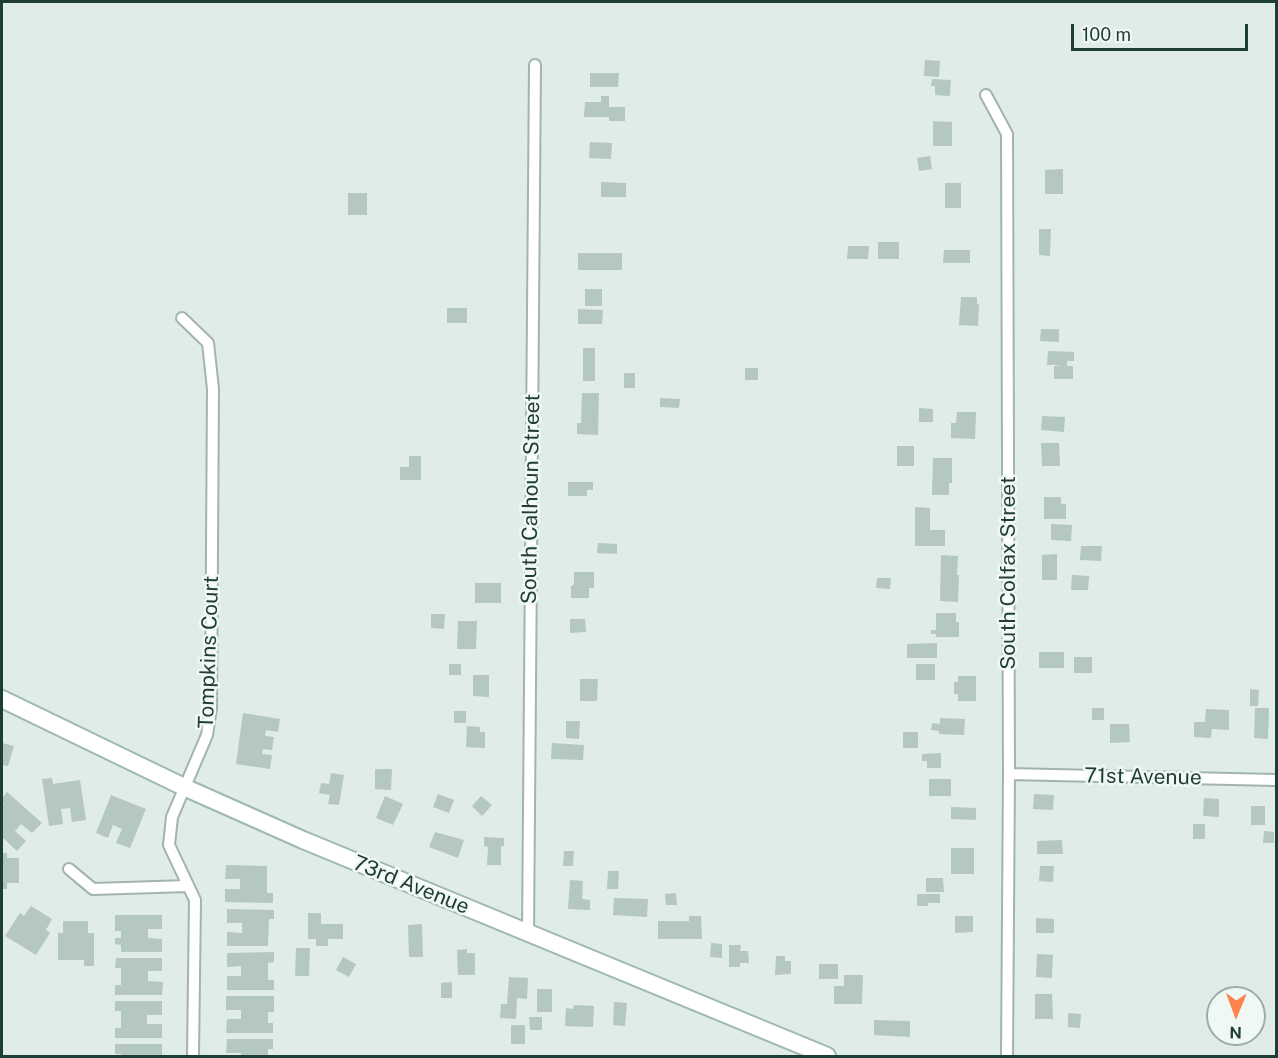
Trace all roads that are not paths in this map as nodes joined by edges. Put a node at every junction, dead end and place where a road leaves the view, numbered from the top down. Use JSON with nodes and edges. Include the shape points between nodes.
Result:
{"nodes":[{"id":1,"x":535,"y":65,"type":"dead end"},
{"id":2,"x":986,"y":95,"type":"dead end"},
{"id":3,"x":182,"y":318,"type":"dead end"},
{"id":4,"x":2,"y":699,"type":"edge"},
{"id":5,"x":1009,"y":774,"type":"junction"},
{"id":6,"x":1276,"y":780,"type":"edge"},
{"id":7,"x":186,"y":788,"type":"junction"},
{"id":8,"x":69,"y":869,"type":"dead end"},
{"id":9,"x":188,"y":886,"type":"junction"},
{"id":10,"x":528,"y":933,"type":"junction"},
{"id":11,"x":194,"y":1056,"type":"edge"},
{"id":12,"x":827,"y":1056,"type":"edge"},
{"id":13,"x":1007,"y":1056,"type":"edge"}],
"edges":[{"from":1,"to":10,"type":"street","name":"South Calhoun Street"},
{"from":2,"to":5,"type":"street","name":"South Colfax Street","via":[[1007,134]]},
{"from":3,"to":7,"type":"street","name":"Tompkins Court","via":[[208,343],[213,389],[211,708],[207,735]]},
{"from":4,"to":7,"type":"street","name":"73rd Avenue"},
{"from":5,"to":6,"type":"street","name":"71st Avenue"},
{"from":5,"to":13,"type":"street","name":"South Colfax Street"},
{"from":7,"to":9,"type":"street","name":"Tompkins Court","via":[[172,817],[170,845]]},
{"from":7,"to":10,"type":"street","name":"73rd Avenue"},
{"from":8,"to":9,"type":"street","via":[[93,889]]},
{"from":9,"to":11,"type":"street","name":"Tompkins Court","via":[[195,900]]},
{"from":10,"to":12,"type":"street","name":"73rd Avenue"}]}
